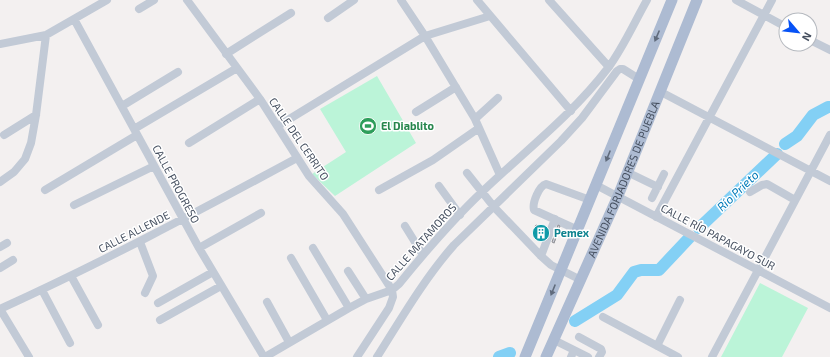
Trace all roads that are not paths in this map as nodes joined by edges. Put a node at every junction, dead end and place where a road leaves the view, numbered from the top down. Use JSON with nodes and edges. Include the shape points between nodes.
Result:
{"nodes":[{"id":1,"x":107,"y":0,"type":"edge"},
{"id":2,"x":154,"y":0,"type":"edge"},
{"id":3,"x":188,"y":0,"type":"edge"},
{"id":4,"x":354,"y":0,"type":"edge"},
{"id":5,"x":401,"y":0,"type":"edge"},
{"id":6,"x":477,"y":0,"type":"edge"},
{"id":7,"x":549,"y":0,"type":"edge"},
{"id":8,"x":647,"y":0,"type":"edge"},
{"id":9,"x":672,"y":0,"type":"edge"},
{"id":10,"x":698,"y":0,"type":"edge"},
{"id":11,"x":736,"y":0,"type":"edge"},
{"id":12,"x":772,"y":0,"type":"edge"},
{"id":13,"x":139,"y":9,"type":"dead end"},
{"id":14,"x":291,"y":12,"type":"dead end"},
{"id":15,"x":764,"y":15,"type":"junction"},
{"id":16,"x":490,"y":16,"type":"junction"},
{"id":17,"x":328,"y":18,"type":"dead end"},
{"id":18,"x":74,"y":19,"type":"junction"},
{"id":19,"x":778,"y":23,"type":"edge"},
{"id":20,"x":46,"y":35,"type":"junction"},
{"id":21,"x":425,"y":36,"type":"junction"},
{"id":22,"x":0,"y":44,"type":"edge"},
{"id":23,"x":818,"y":44,"type":"edge"},
{"id":24,"x":830,"y":50,"type":"edge"},
{"id":25,"x":226,"y":54,"type":"junction"},
{"id":26,"x":609,"y":67,"type":"junction"},
{"id":27,"x":237,"y":68,"type":"junction"},
{"id":28,"x":178,"y":72,"type":"dead end"},
{"id":29,"x":639,"y":79,"type":"junction"},
{"id":30,"x":456,"y":87,"type":"junction"},
{"id":31,"x":661,"y":92,"type":"junction"},
{"id":32,"x":498,"y":98,"type":"dead end"},
{"id":33,"x":260,"y":99,"type":"junction"},
{"id":34,"x":122,"y":106,"type":"junction"},
{"id":35,"x":571,"y":111,"type":"junction"},
{"id":36,"x":416,"y":112,"type":"dead end"},
{"id":37,"x":36,"y":115,"type":"junction"},
{"id":38,"x":709,"y":117,"type":"junction"},
{"id":39,"x":474,"y":119,"type":"junction"},
{"id":40,"x":278,"y":126,"type":"junction"},
{"id":41,"x":479,"y":128,"type":"junction"},
{"id":42,"x":136,"y":132,"type":"junction"},
{"id":43,"x":830,"y":134,"type":"edge"},
{"id":44,"x":4,"y":135,"type":"dead end"},
{"id":45,"x":189,"y":143,"type":"dead end"},
{"id":46,"x":297,"y":158,"type":"junction"},
{"id":47,"x":154,"y":166,"type":"junction"},
{"id":48,"x":811,"y":171,"type":"junction"},
{"id":49,"x":628,"y":172,"type":"junction"},
{"id":50,"x":467,"y":173,"type":"dead end"},
{"id":51,"x":664,"y":174,"type":"dead end"},
{"id":52,"x":500,"y":175,"type":"junction"},
{"id":53,"x":830,"y":181,"type":"edge"},
{"id":54,"x":0,"y":182,"type":"edge"},
{"id":55,"x":596,"y":185,"type":"junction"},
{"id":56,"x":439,"y":186,"type":"dead end"},
{"id":57,"x":658,"y":187,"type":"junction"},
{"id":58,"x":45,"y":190,"type":"dead end"},
{"id":59,"x":379,"y":190,"type":"dead end"},
{"id":60,"x":482,"y":192,"type":"junction"},
{"id":61,"x":750,"y":192,"type":"dead end"},
{"id":62,"x":618,"y":196,"type":"junction"},
{"id":63,"x":652,"y":198,"type":"dead end"},
{"id":64,"x":590,"y":200,"type":"junction"},
{"id":65,"x":795,"y":200,"type":"junction"},
{"id":66,"x":74,"y":205,"type":"dead end"},
{"id":67,"x":494,"y":207,"type":"junction"},
{"id":68,"x":262,"y":213,"type":"dead end"},
{"id":69,"x":460,"y":215,"type":"junction"},
{"id":70,"x":656,"y":217,"type":"junction"},
{"id":71,"x":555,"y":219,"type":"junction"},
{"id":72,"x":183,"y":220,"type":"junction"},
{"id":73,"x":405,"y":226,"type":"dead end"},
{"id":74,"x":578,"y":230,"type":"junction"},
{"id":75,"x":140,"y":242,"type":"junction"},
{"id":76,"x":199,"y":248,"type":"junction"},
{"id":77,"x":313,"y":248,"type":"dead end"},
{"id":78,"x":423,"y":255,"type":"junction"},
{"id":79,"x":541,"y":256,"type":"junction"},
{"id":80,"x":290,"y":258,"type":"dead end"},
{"id":81,"x":13,"y":260,"type":"dead end"},
{"id":82,"x":0,"y":268,"type":"edge"},
{"id":83,"x":561,"y":270,"type":"junction"},
{"id":84,"x":348,"y":271,"type":"dead end"},
{"id":85,"x":757,"y":271,"type":"junction"},
{"id":86,"x":213,"y":272,"type":"junction"},
{"id":87,"x":71,"y":276,"type":"junction"},
{"id":88,"x":581,"y":280,"type":"junction"},
{"id":89,"x":221,"y":286,"type":"junction"},
{"id":90,"x":42,"y":290,"type":"junction"},
{"id":91,"x":392,"y":290,"type":"junction"},
{"id":92,"x":145,"y":293,"type":"dead end"},
{"id":93,"x":366,"y":299,"type":"junction"},
{"id":94,"x":680,"y":300,"type":"dead end"},
{"id":95,"x":267,"y":302,"type":"dead end"},
{"id":96,"x":158,"y":303,"type":"dead end"},
{"id":97,"x":349,"y":308,"type":"junction"},
{"id":98,"x":830,"y":308,"type":"edge"},
{"id":99,"x":0,"y":309,"type":"edge"},
{"id":100,"x":603,"y":317,"type":"dead end"},
{"id":101,"x":160,"y":320,"type":"dead end"},
{"id":102,"x":327,"y":320,"type":"junction"},
{"id":103,"x":98,"y":325,"type":"dead end"},
{"id":104,"x":579,"y":337,"type":"dead end"},
{"id":105,"x":554,"y":340,"type":"junction"},
{"id":106,"x":290,"y":342,"type":"junction"},
{"id":107,"x":70,"y":343,"type":"dead end"},
{"id":108,"x":657,"y":346,"type":"junction"},
{"id":109,"x":572,"y":354,"type":"edge"},
{"id":110,"x":674,"y":356,"type":"edge"},
{"id":111,"x":28,"y":357,"type":"edge"},
{"id":112,"x":265,"y":357,"type":"edge"},
{"id":113,"x":357,"y":357,"type":"edge"},
{"id":114,"x":377,"y":357,"type":"edge"},
{"id":115,"x":525,"y":357,"type":"edge"},
{"id":116,"x":546,"y":357,"type":"edge"},
{"id":117,"x":588,"y":357,"type":"edge"},
{"id":118,"x":599,"y":357,"type":"edge"},
{"id":119,"x":712,"y":357,"type":"edge"}],
"edges":[{"from":1,"to":18,"type":"street"},
{"from":2,"to":13,"type":"street"},
{"from":3,"to":25,"type":"street","name":"CALLE DEL CERRITO"},
{"from":4,"to":17,"type":"street"},
{"from":5,"to":21,"type":"street"},
{"from":6,"to":16,"type":"street"},
{"from":7,"to":26,"type":"street"},
{"from":8,"to":26,"type":"street","name":"CALLE MATAMOROS"},
{"from":9,"to":29,"type":"main road","name":"AVENIDA FORJADORES DE PUEBLA","one_way":true},
{"from":10,"to":31,"type":"main road","name":"AVENIDA FORJADORES DE PUEBLA"},
{"from":11,"to":15,"type":"street"},
{"from":12,"to":15,"type":"street"},
{"from":14,"to":25,"type":"street"},
{"from":15,"to":19,"type":"street"},
{"from":15,"to":38,"type":"street"},
{"from":16,"to":21,"type":"street"},
{"from":16,"to":35,"type":"street"},
{"from":18,"to":20,"type":"street"},
{"from":18,"to":34,"type":"street","name":"CALLE PROGRESO"},
{"from":20,"to":22,"type":"street"},
{"from":20,"to":37,"type":"street"},
{"from":21,"to":30,"type":"street"},
{"from":21,"to":40,"type":"street"},
{"from":23,"to":24,"type":"street"},
{"from":25,"to":27,"type":"street","name":"CALLE DEL CERRITO"},
{"from":26,"to":35,"type":"street","name":"CALLE MATAMOROS"},
{"from":27,"to":33,"type":"street","name":"CALLE DEL CERRITO"},
{"from":27,"to":42,"type":"street"},
{"from":28,"to":34,"type":"street"},
{"from":29,"to":55,"type":"main road","name":"AVENIDA FORJADORES DE PUEBLA","one_way":true},
{"from":29,"to":67,"type":"street","via":[[623,69],[617,71],[582,118]]},
{"from":30,"to":36,"type":"street"},
{"from":30,"to":39,"type":"street"},
{"from":31,"to":38,"type":"street"},
{"from":31,"to":49,"type":"main road","name":"AVENIDA FORJADORES DE PUEBLA"},
{"from":32,"to":39,"type":"street"},
{"from":33,"to":40,"type":"street","name":"CALLE DEL CERRITO"},
{"from":33,"to":45,"type":"street"},
{"from":34,"to":42,"type":"street","name":"CALLE PROGRESO"},
{"from":35,"to":52,"type":"street","name":"CALLE MATAMOROS"},
{"from":37,"to":44,"type":"street"},
{"from":37,"to":54,"type":"street","via":[[25,159],[14,172]]},
{"from":38,"to":48,"type":"street"},
{"from":38,"to":70,"type":"street"},
{"from":39,"to":41,"type":"street"},
{"from":40,"to":46,"type":"street","name":"CALLE DEL CERRITO"},
{"from":41,"to":52,"type":"street"},
{"from":41,"to":59,"type":"street","via":[[434,160]]},
{"from":42,"to":47,"type":"street","name":"CALLE PROGRESO"},
{"from":42,"to":58,"type":"street"},
{"from":43,"to":48,"type":"street"},
{"from":46,"to":72,"type":"street","name":"CALLE ALLENDE"},
{"from":46,"to":91,"type":"street","name":"CALLE DEL CERRITO","via":[[316,185],[343,214]]},
{"from":47,"to":66,"type":"street"},
{"from":47,"to":72,"type":"street","name":"CALLE PROGRESO"},
{"from":48,"to":53,"type":"street"},
{"from":48,"to":65,"type":"street"},
{"from":49,"to":57,"type":"street"},
{"from":49,"to":62,"type":"main road","name":"AVENIDA FORJADORES DE PUEBLA"},
{"from":50,"to":60,"type":"street"},
{"from":51,"to":57,"type":"street"},
{"from":52,"to":60,"type":"street","name":"CALLE MATAMOROS"},
{"from":55,"to":62,"type":"street","name":"CALLE RÍO PAPAGAYO SUR"},
{"from":55,"to":64,"type":"main road","name":"AVENIDA FORJADORES DE PUEBLA"},
{"from":56,"to":69,"type":"street"},
{"from":57,"to":63,"type":"street"},
{"from":60,"to":67,"type":"street"},
{"from":60,"to":69,"type":"street","name":"CALLE MATAMOROS"},
{"from":61,"to":65,"type":"street","via":[[767,184]]},
{"from":62,"to":70,"type":"street","name":"CALLE RÍO PAPAGAYO SUR"},
{"from":62,"to":88,"type":"main road","name":"AVENIDA FORJADORES DE PUEBLA"},
{"from":64,"to":71,"type":"street","via":[[543,184],[533,205],[534,210]]},
{"from":64,"to":74,"type":"main road","name":"AVENIDA FORJADORES DE PUEBLA"},
{"from":65,"to":85,"type":"street"},
{"from":67,"to":79,"type":"street"},
{"from":67,"to":114,"type":"street","via":[[428,276]]},
{"from":68,"to":76,"type":"street"},
{"from":69,"to":78,"type":"street","name":"CALLE MATAMOROS"},
{"from":70,"to":85,"type":"street","name":"CALLE RÍO PAPAGAYO SUR"},
{"from":71,"to":74,"type":"street"},
{"from":71,"to":79,"type":"street"},
{"from":72,"to":75,"type":"street","name":"CALLE ALLENDE"},
{"from":72,"to":76,"type":"street","name":"CALLE PROGRESO"},
{"from":73,"to":78,"type":"street"},
{"from":74,"to":83,"type":"main road","name":"AVENIDA FORJADORES DE PUEBLA"},
{"from":75,"to":87,"type":"street","name":"CALLE ALLENDE"},
{"from":75,"to":92,"type":"street","via":[[153,276]]},
{"from":76,"to":86,"type":"street","name":"CALLE PROGRESO"},
{"from":77,"to":97,"type":"street"},
{"from":78,"to":91,"type":"street","name":"CALLE MATAMOROS"},
{"from":79,"to":83,"type":"street"},
{"from":80,"to":102,"type":"street"},
{"from":81,"to":82,"type":"street"},
{"from":83,"to":88,"type":"street"},
{"from":83,"to":115,"type":"main road","name":"AVENIDA FORJADORES DE PUEBLA","one_way":true},
{"from":84,"to":93,"type":"street"},
{"from":85,"to":98,"type":"street","name":"CALLE RÍO PAPAGAYO SUR"},
{"from":85,"to":119,"type":"street"},
{"from":86,"to":89,"type":"street","name":"CALLE PROGRESO"},
{"from":86,"to":96,"type":"street"},
{"from":87,"to":90,"type":"street","name":"CALLE ALLENDE"},
{"from":87,"to":103,"type":"street"},
{"from":88,"to":105,"type":"main road","name":"AVENIDA FORJADORES DE PUEBLA"},
{"from":89,"to":101,"type":"street"},
{"from":89,"to":112,"type":"street","name":"CALLE PROGRESO"},
{"from":90,"to":99,"type":"street","name":"CALLE ALLENDE"},
{"from":90,"to":107,"type":"street"},
{"from":91,"to":93,"type":"street","name":"CALLE MATAMOROS"},
{"from":91,"to":113,"type":"street","via":[[393,297],[389,308]]},
{"from":93,"to":97,"type":"street","name":"CALLE MATAMOROS"},
{"from":94,"to":108,"type":"street"},
{"from":95,"to":106,"type":"street"},
{"from":97,"to":102,"type":"street","name":"CALLE MATAMOROS"},
{"from":99,"to":111,"type":"street"},
{"from":100,"to":108,"type":"street"},
{"from":102,"to":106,"type":"street","name":"CALLE MATAMOROS"},
{"from":104,"to":118,"type":"street","via":[[601,349]]},
{"from":105,"to":109,"type":"street"},
{"from":105,"to":116,"type":"main road","name":"AVENIDA FORJADORES DE PUEBLA"},
{"from":106,"to":112,"type":"street","name":"CALLE MATAMOROS"},
{"from":108,"to":110,"type":"street"},
{"from":109,"to":117,"type":"street"}]}
